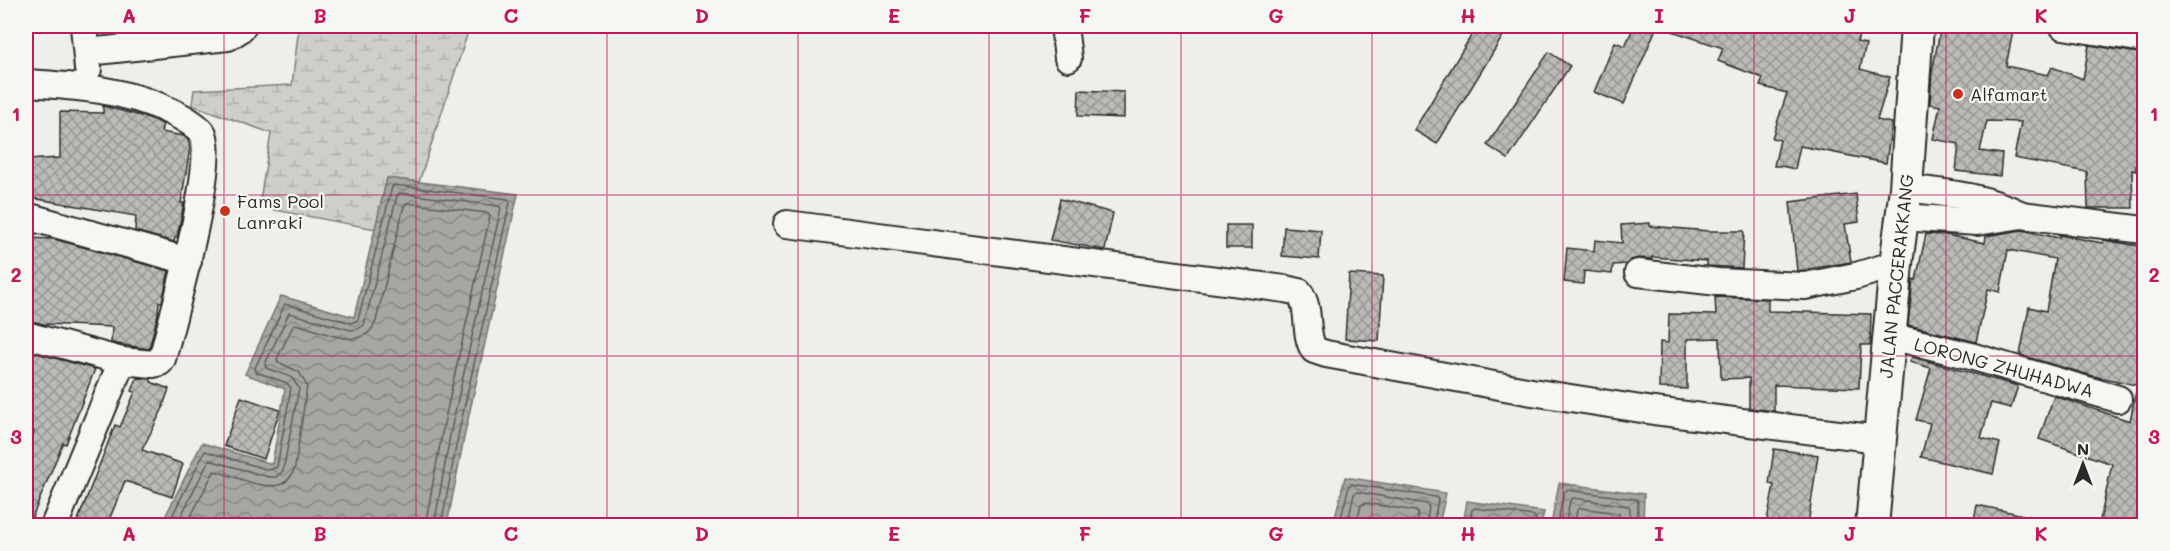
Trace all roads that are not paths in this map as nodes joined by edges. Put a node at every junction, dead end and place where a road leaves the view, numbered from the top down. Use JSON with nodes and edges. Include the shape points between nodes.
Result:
{"nodes":[{"id":1,"x":84,"y":26,"type":"edge"},
{"id":2,"x":243,"y":26,"type":"edge"},
{"id":3,"x":1064,"y":26,"type":"edge"},
{"id":4,"x":1917,"y":26,"type":"edge"},
{"id":5,"x":2063,"y":26,"type":"edge"},
{"id":6,"x":2145,"y":39,"type":"edge"},
{"id":7,"x":88,"y":52,"type":"junction"},
{"id":8,"x":1068,"y":58,"type":"dead end"},
{"id":9,"x":26,"y":83,"type":"edge"},
{"id":10,"x":88,"y":87,"type":"junction"},
{"id":11,"x":1904,"y":202,"type":"junction"},
{"id":12,"x":26,"y":216,"type":"edge"},
{"id":13,"x":787,"y":224,"type":"dead end"},
{"id":14,"x":2145,"y":230,"type":"edge"},
{"id":15,"x":188,"y":261,"type":"junction"},
{"id":16,"x":1896,"y":264,"type":"junction"},
{"id":17,"x":1638,"y":273,"type":"dead end"},
{"id":18,"x":26,"y":335,"type":"edge"},
{"id":19,"x":1890,"y":336,"type":"junction"},
{"id":20,"x":122,"y":361,"type":"junction"},
{"id":21,"x":2118,"y":399,"type":"dead end"},
{"id":22,"x":1879,"y":440,"type":"junction"},
{"id":23,"x":54,"y":525,"type":"edge"},
{"id":24,"x":1872,"y":525,"type":"edge"}],
"edges":[{"from":1,"to":7,"type":"street"},
{"from":2,"to":7,"type":"street","via":[[228,37]]},
{"from":3,"to":8,"type":"street"},
{"from":4,"to":11,"type":"main road","name":"JALAN PACCERAKKANG"},
{"from":5,"to":6,"type":"street"},
{"from":7,"to":10,"type":"street"},
{"from":9,"to":10,"type":"street"},
{"from":10,"to":15,"type":"street","via":[[148,101],[186,119],[202,132],[206,164]]},
{"from":11,"to":14,"type":"street","via":[[1977,222],[2022,215]]},
{"from":11,"to":16,"type":"main road","name":"JALAN PACCERAKKANG"},
{"from":12,"to":15,"type":"street"},
{"from":13,"to":22,"type":"street","via":[[1285,289],[1299,292],[1306,302],[1308,340],[1314,350],[1326,354],[1654,411]]},
{"from":15,"to":20,"type":"street","via":[[160,362]]},
{"from":16,"to":17,"type":"street","via":[[1804,286]]},
{"from":16,"to":19,"type":"main road","name":"JALAN PACCERAKKANG"},
{"from":18,"to":20,"type":"street"},
{"from":19,"to":21,"type":"street","name":"LORONG ZHUHADWA"},
{"from":19,"to":22,"type":"main road","name":"JALAN PACCERAKKANG"},
{"from":20,"to":23,"type":"street"},
{"from":22,"to":24,"type":"main road","name":"JALAN PACCERAKKANG"}]}
